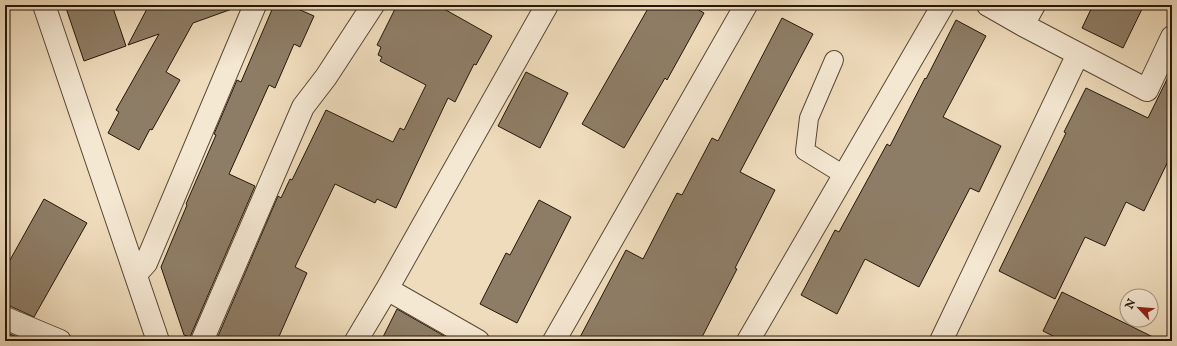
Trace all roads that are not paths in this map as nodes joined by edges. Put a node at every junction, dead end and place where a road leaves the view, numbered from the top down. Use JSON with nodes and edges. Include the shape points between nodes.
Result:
{"nodes":[{"id":1,"x":44,"y":5,"type":"edge"},
{"id":2,"x":255,"y":5,"type":"edge"},
{"id":3,"x":373,"y":5,"type":"edge"},
{"id":4,"x":547,"y":5,"type":"edge"},
{"id":5,"x":746,"y":5,"type":"edge"},
{"id":6,"x":943,"y":5,"type":"edge"},
{"id":7,"x":988,"y":5,"type":"edge"},
{"id":8,"x":1034,"y":5,"type":"edge"},
{"id":9,"x":1023,"y":25,"type":"junction"},
{"id":10,"x":1172,"y":37,"type":"edge"},
{"id":11,"x":1078,"y":54,"type":"junction"},
{"id":12,"x":834,"y":60,"type":"dead end"},
{"id":13,"x":844,"y":175,"type":"junction"},
{"id":14,"x":136,"y":274,"type":"junction"},
{"id":15,"x":387,"y":289,"type":"junction"},
{"id":16,"x":5,"y":318,"type":"edge"},
{"id":17,"x":60,"y":341,"type":"edge"},
{"id":18,"x":158,"y":341,"type":"edge"},
{"id":19,"x":202,"y":341,"type":"edge"},
{"id":20,"x":356,"y":341,"type":"edge"},
{"id":21,"x":478,"y":341,"type":"edge"},
{"id":22,"x":554,"y":341,"type":"edge"},
{"id":23,"x":748,"y":341,"type":"edge"},
{"id":24,"x":941,"y":341,"type":"edge"}],
"edges":[{"from":1,"to":14,"type":"street"},
{"from":2,"to":14,"type":"street","via":[[146,263]]},
{"from":3,"to":19,"type":"street","via":[[303,107]]},
{"from":4,"to":15,"type":"street"},
{"from":5,"to":22,"type":"street"},
{"from":6,"to":13,"type":"street"},
{"from":7,"to":9,"type":"street"},
{"from":8,"to":9,"type":"street"},
{"from":9,"to":11,"type":"street"},
{"from":10,"to":11,"type":"street","via":[[1147,90]]},
{"from":11,"to":24,"type":"street"},
{"from":12,"to":13,"type":"lane","via":[[809,118],[805,151]]},
{"from":13,"to":23,"type":"street"},
{"from":14,"to":18,"type":"street"},
{"from":15,"to":20,"type":"street"},
{"from":15,"to":21,"type":"street"},
{"from":16,"to":17,"type":"street"}]}
